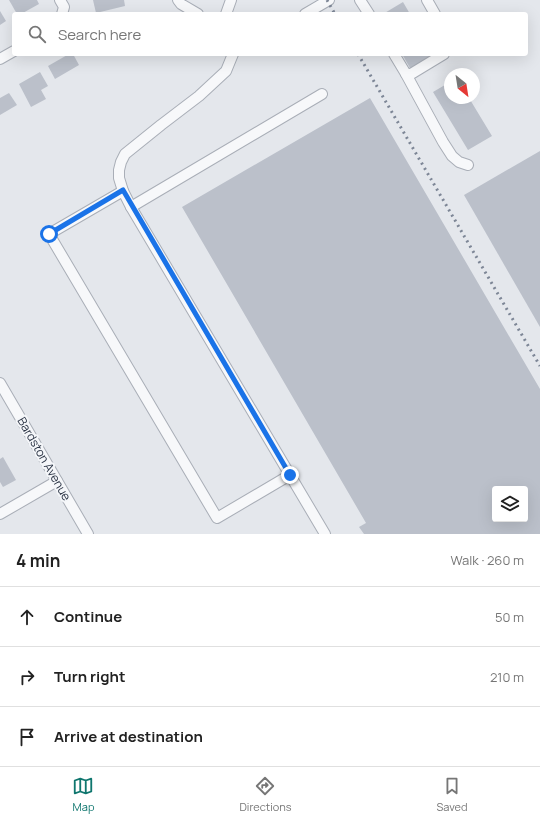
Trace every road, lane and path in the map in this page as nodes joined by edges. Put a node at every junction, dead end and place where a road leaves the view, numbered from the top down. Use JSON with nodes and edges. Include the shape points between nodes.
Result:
{"nodes":[{"id":1,"x":60,"y":0,"type":"edge"},
{"id":2,"x":178,"y":0,"type":"edge"},
{"id":3,"x":231,"y":0,"type":"edge"},
{"id":4,"x":329,"y":0,"type":"edge"},
{"id":5,"x":360,"y":0,"type":"edge"},
{"id":6,"x":427,"y":0,"type":"edge"},
{"id":7,"x":63,"y":12,"type":"edge"},
{"id":8,"x":195,"y":12,"type":"edge"},
{"id":9,"x":227,"y":12,"type":"edge"},
{"id":10,"x":308,"y":12,"type":"edge"},
{"id":11,"x":368,"y":12,"type":"edge"},
{"id":12,"x":434,"y":12,"type":"edge"},
{"id":13,"x":12,"y":52,"type":"edge"},
{"id":14,"x":232,"y":56,"type":"edge"},
{"id":15,"x":395,"y":56,"type":"edge"},
{"id":16,"x":441,"y":56,"type":"edge"},
{"id":17,"x":0,"y":60,"type":"edge"},
{"id":18,"x":406,"y":74,"type":"junction"},
{"id":19,"x":322,"y":94,"type":"dead end"},
{"id":20,"x":468,"y":165,"type":"dead end"},
{"id":21,"x":123,"y":190,"type":"junction"},
{"id":22,"x":131,"y":207,"type":"junction"},
{"id":23,"x":0,"y":383,"type":"edge"},
{"id":24,"x":290,"y":475,"type":"junction"},
{"id":25,"x":57,"y":481,"type":"junction"},
{"id":26,"x":0,"y":514,"type":"edge"},
{"id":27,"x":88,"y":534,"type":"edge"},
{"id":28,"x":325,"y":534,"type":"edge"}],
"edges":[{"from":1,"to":7,"type":"street","via":[[64,7]]},
{"from":2,"to":8,"type":"street"},
{"from":3,"to":9,"type":"street"},
{"from":4,"to":10,"type":"street"},
{"from":5,"to":11,"type":"street"},
{"from":6,"to":12,"type":"street"},
{"from":13,"to":17,"type":"street"},
{"from":14,"to":21,"type":"street","via":[[226,72],[125,154],[119,170]]},
{"from":15,"to":18,"type":"street"},
{"from":16,"to":18,"type":"street","via":[[411,74]]},
{"from":18,"to":20,"type":"street","via":[[452,156]]},
{"from":19,"to":22,"type":"street"},
{"from":21,"to":22,"type":"street"},
{"from":21,"to":24,"type":"street","via":[[49,234],[217,518]]},
{"from":22,"to":24,"type":"street"},
{"from":23,"to":25,"type":"street","name":"Bardston Avenue"},
{"from":24,"to":28,"type":"street"},
{"from":25,"to":26,"type":"street"},
{"from":25,"to":27,"type":"street","name":"Bardston Avenue"}]}
